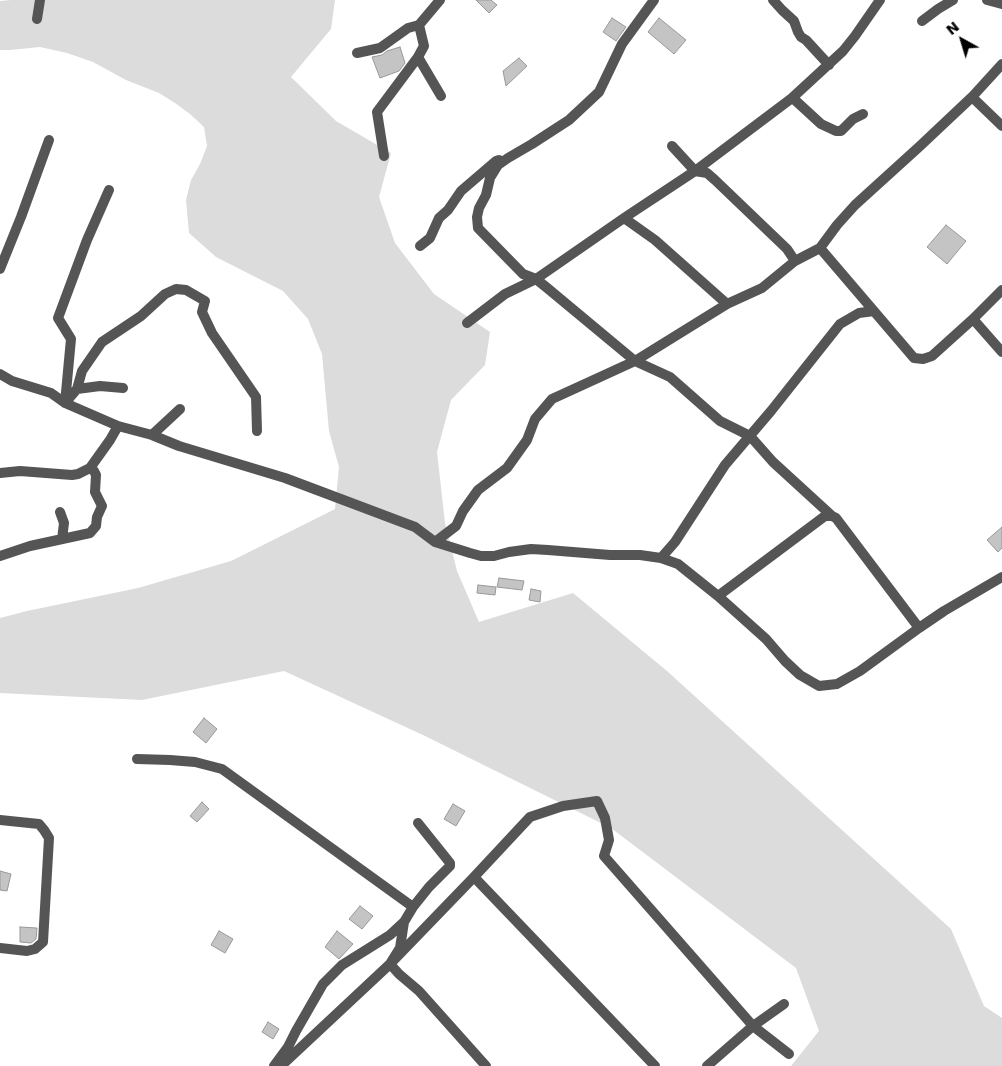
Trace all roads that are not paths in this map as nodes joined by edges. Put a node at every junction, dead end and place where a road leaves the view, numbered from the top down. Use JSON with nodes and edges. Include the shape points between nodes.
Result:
{"nodes":[{"id":1,"x":40,"y":0,"type":"edge"},
{"id":2,"x":654,"y":0,"type":"edge"},
{"id":3,"x":773,"y":0,"type":"edge"},
{"id":4,"x":880,"y":0,"type":"edge"},
{"id":5,"x":953,"y":0,"type":"edge"},
{"id":6,"x":986,"y":0,"type":"edge"},
{"id":7,"x":438,"y":1,"type":"edge"},
{"id":8,"x":1002,"y":4,"type":"edge"},
{"id":9,"x":37,"y":19,"type":"dead end"},
{"id":10,"x":922,"y":20,"type":"dead end"},
{"id":11,"x":419,"y":25,"type":"junction"},
{"id":12,"x":357,"y":53,"type":"dead end"},
{"id":13,"x":418,"y":57,"type":"junction"},
{"id":14,"x":1002,"y":64,"type":"edge"},
{"id":15,"x":829,"y":65,"type":"junction"},
{"id":16,"x":441,"y":96,"type":"dead end"},
{"id":17,"x":972,"y":97,"type":"junction"},
{"id":18,"x":792,"y":98,"type":"junction"},
{"id":19,"x":863,"y":114,"type":"dead end"},
{"id":20,"x":1002,"y":126,"type":"edge"},
{"id":21,"x":49,"y":140,"type":"dead end"},
{"id":22,"x":672,"y":146,"type":"dead end"},
{"id":23,"x":384,"y":156,"type":"dead end"},
{"id":24,"x":508,"y":158,"type":"junction"},
{"id":25,"x":695,"y":171,"type":"junction"},
{"id":26,"x":109,"y":190,"type":"dead end"},
{"id":27,"x":624,"y":218,"type":"junction"},
{"id":28,"x":420,"y":246,"type":"dead end"},
{"id":29,"x":820,"y":248,"type":"junction"},
{"id":30,"x":796,"y":261,"type":"junction"},
{"id":31,"x":0,"y":269,"type":"edge"},
{"id":32,"x":536,"y":280,"type":"junction"},
{"id":33,"x":1002,"y":290,"type":"edge"},
{"id":34,"x":727,"y":304,"type":"junction"},
{"id":35,"x":874,"y":311,"type":"junction"},
{"id":36,"x":973,"y":319,"type":"junction"},
{"id":37,"x":467,"y":323,"type":"dead end"},
{"id":38,"x":1002,"y":352,"type":"edge"},
{"id":39,"x":636,"y":361,"type":"junction"},
{"id":40,"x":0,"y":374,"type":"edge"},
{"id":41,"x":123,"y":388,"type":"dead end"},
{"id":42,"x":77,"y":389,"type":"junction"},
{"id":43,"x":65,"y":403,"type":"junction"},
{"id":44,"x":180,"y":409,"type":"dead end"},
{"id":45,"x":118,"y":426,"type":"junction"},
{"id":46,"x":257,"y":431,"type":"dead end"},
{"id":47,"x":152,"y":435,"type":"junction"},
{"id":48,"x":750,"y":436,"type":"junction"},
{"id":49,"x":90,"y":468,"type":"junction"},
{"id":50,"x":0,"y":473,"type":"edge"},
{"id":51,"x":60,"y":512,"type":"dead end"},
{"id":52,"x":832,"y":516,"type":"junction"},
{"id":53,"x":62,"y":539,"type":"junction"},
{"id":54,"x":435,"y":542,"type":"junction"},
{"id":55,"x":0,"y":556,"type":"edge"},
{"id":56,"x":662,"y":558,"type":"junction"},
{"id":57,"x":1002,"y":577,"type":"edge"},
{"id":58,"x":718,"y":596,"type":"junction"},
{"id":59,"x":918,"y":628,"type":"junction"},
{"id":60,"x":137,"y":759,"type":"dead end"},
{"id":61,"x":0,"y":820,"type":"edge"},
{"id":62,"x":418,"y":823,"type":"dead end"},
{"id":63,"x":474,"y":877,"type":"junction"},
{"id":64,"x":413,"y":907,"type":"junction"},
{"id":65,"x":404,"y":922,"type":"junction"},
{"id":66,"x":0,"y":948,"type":"edge"},
{"id":67,"x":390,"y":964,"type":"junction"},
{"id":68,"x":784,"y":1004,"type":"dead end"},
{"id":69,"x":753,"y":1026,"type":"junction"},
{"id":70,"x":788,"y":1054,"type":"dead end"},
{"id":71,"x":274,"y":1066,"type":"edge"},
{"id":72,"x":281,"y":1066,"type":"edge"},
{"id":73,"x":486,"y":1066,"type":"edge"},
{"id":74,"x":655,"y":1066,"type":"edge"},
{"id":75,"x":707,"y":1066,"type":"edge"}],
"edges":[{"from":1,"to":9,"type":"street"},
{"from":2,"to":24,"type":"street","via":[[622,44],[599,92],[569,120]]},
{"from":3,"to":15,"type":"street","via":[[794,21],[801,37]]},
{"from":4,"to":15,"type":"street","via":[[855,36]]},
{"from":5,"to":10,"type":"street"},
{"from":6,"to":8,"type":"street"},
{"from":7,"to":11,"type":"street"},
{"from":11,"to":12,"type":"street","via":[[408,28],[380,48]]},
{"from":11,"to":13,"type":"street","via":[[424,46]]},
{"from":13,"to":16,"type":"street"},
{"from":13,"to":23,"type":"street","via":[[377,112]]},
{"from":14,"to":17,"type":"street"},
{"from":15,"to":18,"type":"street"},
{"from":17,"to":20,"type":"street"},
{"from":17,"to":29,"type":"street","via":[[855,204]]},
{"from":18,"to":19,"type":"street","via":[[820,124],[836,131],[841,131]]},
{"from":18,"to":25,"type":"street"},
{"from":21,"to":31,"type":"street"},
{"from":22,"to":25,"type":"street"},
{"from":24,"to":28,"type":"street","via":[[496,161],[461,191],[440,218],[430,238]]},
{"from":24,"to":32,"type":"street","via":[[498,165],[490,178],[479,208],[478,228],[523,274]]},
{"from":25,"to":27,"type":"street"},
{"from":25,"to":30,"type":"street","via":[[707,173],[715,180],[788,249]]},
{"from":26,"to":43,"type":"street","via":[[58,318],[71,339]]},
{"from":27,"to":32,"type":"street"},
{"from":27,"to":34,"type":"street","via":[[656,240]]},
{"from":29,"to":30,"type":"street"},
{"from":29,"to":35,"type":"street"},
{"from":30,"to":34,"type":"street","via":[[762,288]]},
{"from":32,"to":37,"type":"street","via":[[505,294]]},
{"from":32,"to":39,"type":"street"},
{"from":33,"to":36,"type":"street"},
{"from":34,"to":39,"type":"street"},
{"from":35,"to":36,"type":"street","via":[[914,358],[923,359],[932,356]]},
{"from":35,"to":48,"type":"street","via":[[859,313],[840,324]]},
{"from":36,"to":38,"type":"street"},
{"from":39,"to":48,"type":"street","via":[[670,377],[720,421]]},
{"from":39,"to":54,"type":"street","via":[[552,399],[535,419],[527,440],[507,468],[478,490],[456,526]]},
{"from":40,"to":43,"type":"street","via":[[12,382],[51,393]]},
{"from":41,"to":42,"type":"street"},
{"from":42,"to":43,"type":"street"},
{"from":42,"to":46,"type":"street","via":[[82,371],[102,342],[141,316],[165,294],[176,289],[186,290],[205,301],[202,312],[212,333],[256,397]]},
{"from":43,"to":45,"type":"street"},
{"from":44,"to":47,"type":"street"},
{"from":45,"to":47,"type":"street"},
{"from":45,"to":49,"type":"street"},
{"from":47,"to":54,"type":"street","via":[[331,495],[415,528]]},
{"from":48,"to":52,"type":"street","via":[[773,462]]},
{"from":48,"to":56,"type":"street","via":[[725,465]]},
{"from":49,"to":50,"type":"street","via":[[72,475],[20,471]]},
{"from":49,"to":53,"type":"street","via":[[96,475],[95,492],[102,506],[96,526],[90,533]]},
{"from":51,"to":53,"type":"street","via":[[64,523]]},
{"from":52,"to":58,"type":"street","via":[[825,516]]},
{"from":52,"to":59,"type":"street"},
{"from":53,"to":55,"type":"street"},
{"from":54,"to":56,"type":"street","via":[[482,556],[531,549]]},
{"from":56,"to":58,"type":"street","via":[[678,564]]},
{"from":57,"to":59,"type":"street"},
{"from":58,"to":59,"type":"street","via":[[766,639],[784,661],[819,686],[838,684]]},
{"from":60,"to":64,"type":"street","via":[[195,762],[222,769]]},
{"from":61,"to":66,"type":"street","via":[[39,824],[49,838],[43,942],[27,951]]},
{"from":62,"to":64,"type":"street","via":[[450,866]]},
{"from":63,"to":67,"type":"street"},
{"from":63,"to":69,"type":"street","via":[[530,817],[563,806],[597,801],[606,818],[609,840],[604,856]]},
{"from":63,"to":74,"type":"street"},
{"from":64,"to":65,"type":"street"},
{"from":65,"to":67,"type":"street","via":[[400,948]]},
{"from":65,"to":71,"type":"street","via":[[390,935],[342,964],[322,984]]},
{"from":67,"to":72,"type":"street"},
{"from":67,"to":73,"type":"street","via":[[419,991]]},
{"from":68,"to":69,"type":"street"},
{"from":69,"to":70,"type":"street"},
{"from":69,"to":75,"type":"street"}]}
